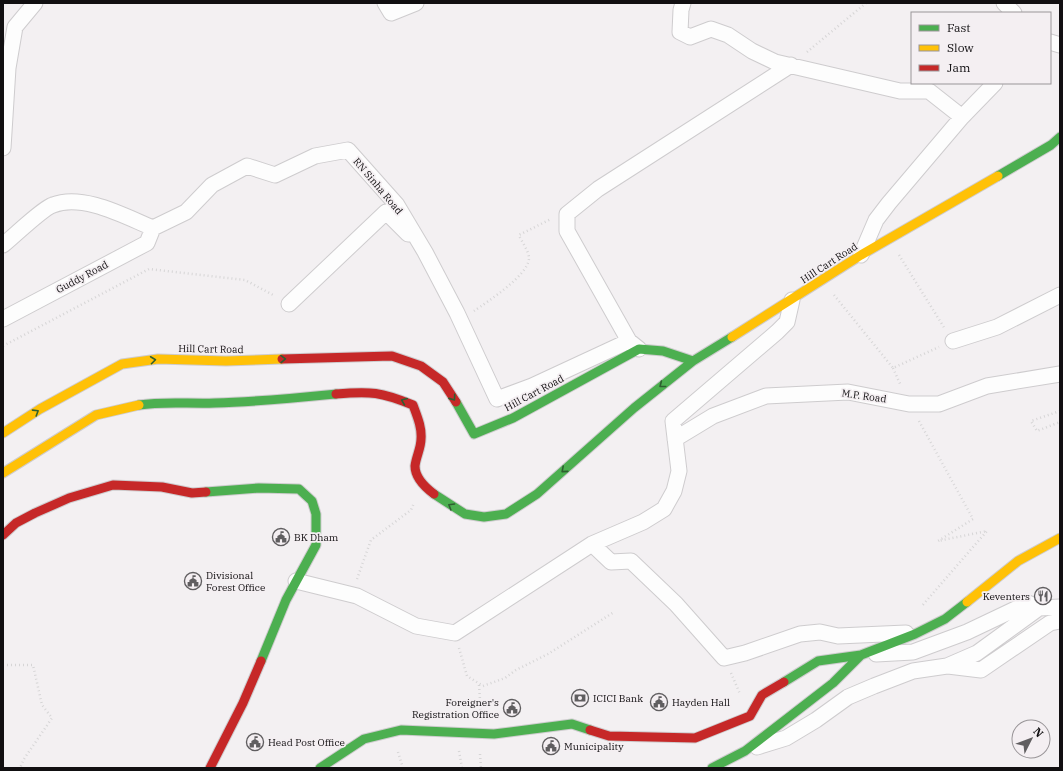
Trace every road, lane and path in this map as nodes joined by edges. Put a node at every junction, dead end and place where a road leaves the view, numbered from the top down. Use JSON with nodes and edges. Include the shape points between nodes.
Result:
{"nodes":[{"id":1,"x":35,"y":3,"type":"edge"},
{"id":2,"x":385,"y":3,"type":"edge"},
{"id":3,"x":416,"y":3,"type":"edge"},
{"id":4,"x":683,"y":3,"type":"edge"},
{"id":5,"x":866,"y":3,"type":"edge"},
{"id":6,"x":1004,"y":3,"type":"edge"},
{"id":7,"x":1013,"y":12,"type":"edge"},
{"id":8,"x":791,"y":65,"type":"junction"},
{"id":9,"x":994,"y":84,"type":"edge"},
{"id":10,"x":962,"y":117,"type":"junction"},
{"id":11,"x":1060,"y":137,"type":"edge"},
{"id":12,"x":3,"y":148,"type":"edge"},
{"id":13,"x":567,"y":214,"type":"junction"},
{"id":14,"x":153,"y":228,"type":"junction"},
{"id":15,"x":889,"y":239,"type":"junction"},
{"id":16,"x":3,"y":245,"type":"edge"},
{"id":17,"x":425,"y":252,"type":"junction"},
{"id":18,"x":861,"y":255,"type":"junction"},
{"id":19,"x":825,"y":279,"type":"junction"},
{"id":20,"x":1060,"y":295,"type":"edge"},
{"id":21,"x":792,"y":300,"type":"junction"},
{"id":22,"x":289,"y":304,"type":"joint"},
{"id":23,"x":3,"y":319,"type":"edge"},
{"id":24,"x":460,"y":320,"type":"junction"},
{"id":25,"x":952,"y":341,"type":"junction"},
{"id":26,"x":634,"y":345,"type":"junction"},
{"id":27,"x":3,"y":346,"type":"edge"},
{"id":28,"x":695,"y":359,"type":"junction"},
{"id":29,"x":1060,"y":374,"type":"edge"},
{"id":30,"x":909,"y":404,"type":"junction"},
{"id":31,"x":1060,"y":411,"type":"edge"},
{"id":32,"x":1060,"y":422,"type":"edge"},
{"id":33,"x":3,"y":433,"type":"edge"},
{"id":34,"x":675,"y":439,"type":"junction"},
{"id":35,"x":3,"y":473,"type":"edge"},
{"id":36,"x":422,"y":484,"type":"junction"},
{"id":37,"x":3,"y":536,"type":"edge"},
{"id":38,"x":1060,"y":538,"type":"edge"},
{"id":39,"x":592,"y":544,"type":"junction"},
{"id":40,"x":296,"y":581,"type":"junction"},
{"id":41,"x":352,"y":594,"type":"junction"},
{"id":42,"x":1060,"y":607,"type":"edge"},
{"id":43,"x":1039,"y":608,"type":"junction"},
{"id":44,"x":919,"y":610,"type":"dead end"},
{"id":45,"x":614,"y":612,"type":"dead end"},
{"id":46,"x":1060,"y":621,"type":"edge"},
{"id":47,"x":920,"y":632,"type":"junction"},
{"id":48,"x":455,"y":633,"type":"junction"},
{"id":49,"x":861,"y":655,"type":"junction"},
{"id":50,"x":724,"y":658,"type":"junction"},
{"id":51,"x":3,"y":665,"type":"edge"},
{"id":52,"x":947,"y":666,"type":"junction"},
{"id":53,"x":479,"y":685,"type":"junction"},
{"id":54,"x":750,"y":716,"type":"junction"},
{"id":55,"x":485,"y":734,"type":"junction"},
{"id":56,"x":458,"y":749,"type":"dead end"},
{"id":57,"x":398,"y":751,"type":"dead end"},
{"id":58,"x":745,"y":751,"type":"junction"},
{"id":59,"x":479,"y":755,"type":"dead end"},
{"id":60,"x":20,"y":768,"type":"edge"},
{"id":61,"x":210,"y":768,"type":"edge"},
{"id":62,"x":320,"y":768,"type":"edge"},
{"id":63,"x":403,"y":768,"type":"edge"},
{"id":64,"x":462,"y":768,"type":"edge"},
{"id":65,"x":481,"y":768,"type":"edge"},
{"id":66,"x":712,"y":768,"type":"edge"}],
"edges":[{"from":1,"to":12,"type":"street","via":[[15,27],[8,68]]},
{"from":2,"to":3,"type":"street","via":[[391,13]]},
{"from":4,"to":8,"type":"street","via":[[680,32],[690,37],[712,29],[728,35],[775,62]]},
{"from":5,"to":8,"type":"path"},
{"from":6,"to":7,"type":"street"},
{"from":8,"to":10,"type":"street","via":[[900,91],[929,91]]},
{"from":8,"to":13,"type":"street","via":[[598,189]]},
{"from":9,"to":10,"type":"street"},
{"from":10,"to":18,"type":"street","via":[[876,220]]},
{"from":11,"to":15,"type":"main road","name":"Hill Cart Road","via":[[1051,145]]},
{"from":13,"to":24,"type":"path","via":[[546,220],[518,234],[529,257],[526,269],[492,299]]},
{"from":13,"to":26,"type":"street","via":[[567,231]]},
{"from":14,"to":16,"type":"street","via":[[112,211],[77,201],[53,205]]},
{"from":14,"to":17,"type":"street","name":"RN Sinha Road","via":[[186,212],[212,185],[247,166],[275,175],[315,156],[348,150],[396,205]]},
{"from":14,"to":23,"type":"street","name":"Guddy Road","via":[[147,243]]},
{"from":15,"to":18,"type":"main road","name":"Hill Cart Road"},
{"from":15,"to":25,"type":"path"},
{"from":17,"to":22,"type":"street","via":[[386,212]]},
{"from":17,"to":24,"type":"street","name":"RN Sinha Road"},
{"from":18,"to":19,"type":"main road","name":"Hill Cart Road"},
{"from":19,"to":21,"type":"main road","name":"Hill Cart Road"},
{"from":19,"to":25,"type":"path","via":[[834,295],[893,368]]},
{"from":20,"to":25,"type":"street","via":[[997,327]]},
{"from":21,"to":28,"type":"main road","name":"Hill Cart Road"},
{"from":21,"to":34,"type":"street","via":[[787,322],[673,421]]},
{"from":22,"to":27,"type":"path","via":[[245,280],[148,269]]},
{"from":24,"to":26,"type":"street","name":"RN Sinha Road","via":[[496,399]]},
{"from":26,"to":28,"type":"main road"},
{"from":33,"to":26,"type":"main road","name":"Hill Cart Road","one_way":true,"via":[[40,409],[122,364],[158,359],[226,361],[392,356],[421,366],[443,382],[474,434],[513,418]]},
{"from":28,"to":36,"type":"main road","name":"Hill Cart Road","one_way":true,"via":[[634,408],[537,494],[506,514],[484,517],[464,514]]},
{"from":29,"to":30,"type":"street","name":"M.P. Road","via":[[986,386],[939,404]]},
{"from":30,"to":34,"type":"street","name":"M.P. Road","via":[[848,392],[766,396],[713,416]]},
{"from":30,"to":44,"type":"path","via":[[973,519],[938,541],[987,531]]},
{"from":31,"to":32,"type":"path","via":[[1031,421],[1037,431]]},
{"from":34,"to":39,"type":"street","via":[[679,471],[674,491],[664,509],[643,522]]},
{"from":36,"to":35,"type":"main road","one_way":true,"via":[[415,467],[422,446],[420,422],[413,405],[388,395],[366,391],[259,402],[155,402],[129,406],[96,415]]},
{"from":36,"to":41,"type":"path","via":[[411,510],[371,540]]},
{"from":37,"to":40,"type":"main road","via":[[16,523],[35,513],[69,498],[113,485],[162,486],[192,493],[259,488],[299,489],[312,501],[318,528],[316,545]]},
{"from":38,"to":47,"type":"main road","via":[[1018,562],[945,619]]},
{"from":39,"to":48,"type":"street"},
{"from":39,"to":50,"type":"street","via":[[611,562],[631,561],[676,604]]},
{"from":40,"to":41,"type":"street"},
{"from":40,"to":61,"type":"main road","via":[[243,703]]},
{"from":41,"to":48,"type":"street","via":[[416,626]]},
{"from":42,"to":43,"type":"street"},
{"from":43,"to":49,"type":"street","via":[[1028,603],[967,632],[913,652]]},
{"from":43,"to":52,"type":"street","via":[[977,653]]},
{"from":45,"to":53,"type":"path","via":[[505,678],[483,686]]},
{"from":46,"to":52,"type":"street","via":[[1050,622],[981,670]]},
{"from":47,"to":49,"type":"main road"},
{"from":47,"to":50,"type":"street","via":[[838,636],[820,632],[800,634]]},
{"from":48,"to":53,"type":"path","via":[[467,676]]},
{"from":49,"to":54,"type":"main road","via":[[818,661],[762,695]]},
{"from":49,"to":58,"type":"main road","via":[[833,683]]},
{"from":50,"to":54,"type":"path"},
{"from":51,"to":60,"type":"path","via":[[33,665],[42,705],[52,718]]},
{"from":52,"to":58,"type":"street","via":[[913,671],[874,686],[848,697],[786,738]]},
{"from":53,"to":55,"type":"path"},
{"from":54,"to":55,"type":"main road","via":[[695,738],[609,736],[572,724]]},
{"from":55,"to":62,"type":"main road","via":[[401,730],[364,739]]},
{"from":56,"to":64,"type":"path"},
{"from":57,"to":63,"type":"path"},
{"from":58,"to":66,"type":"main road"},
{"from":59,"to":65,"type":"path"}]}
